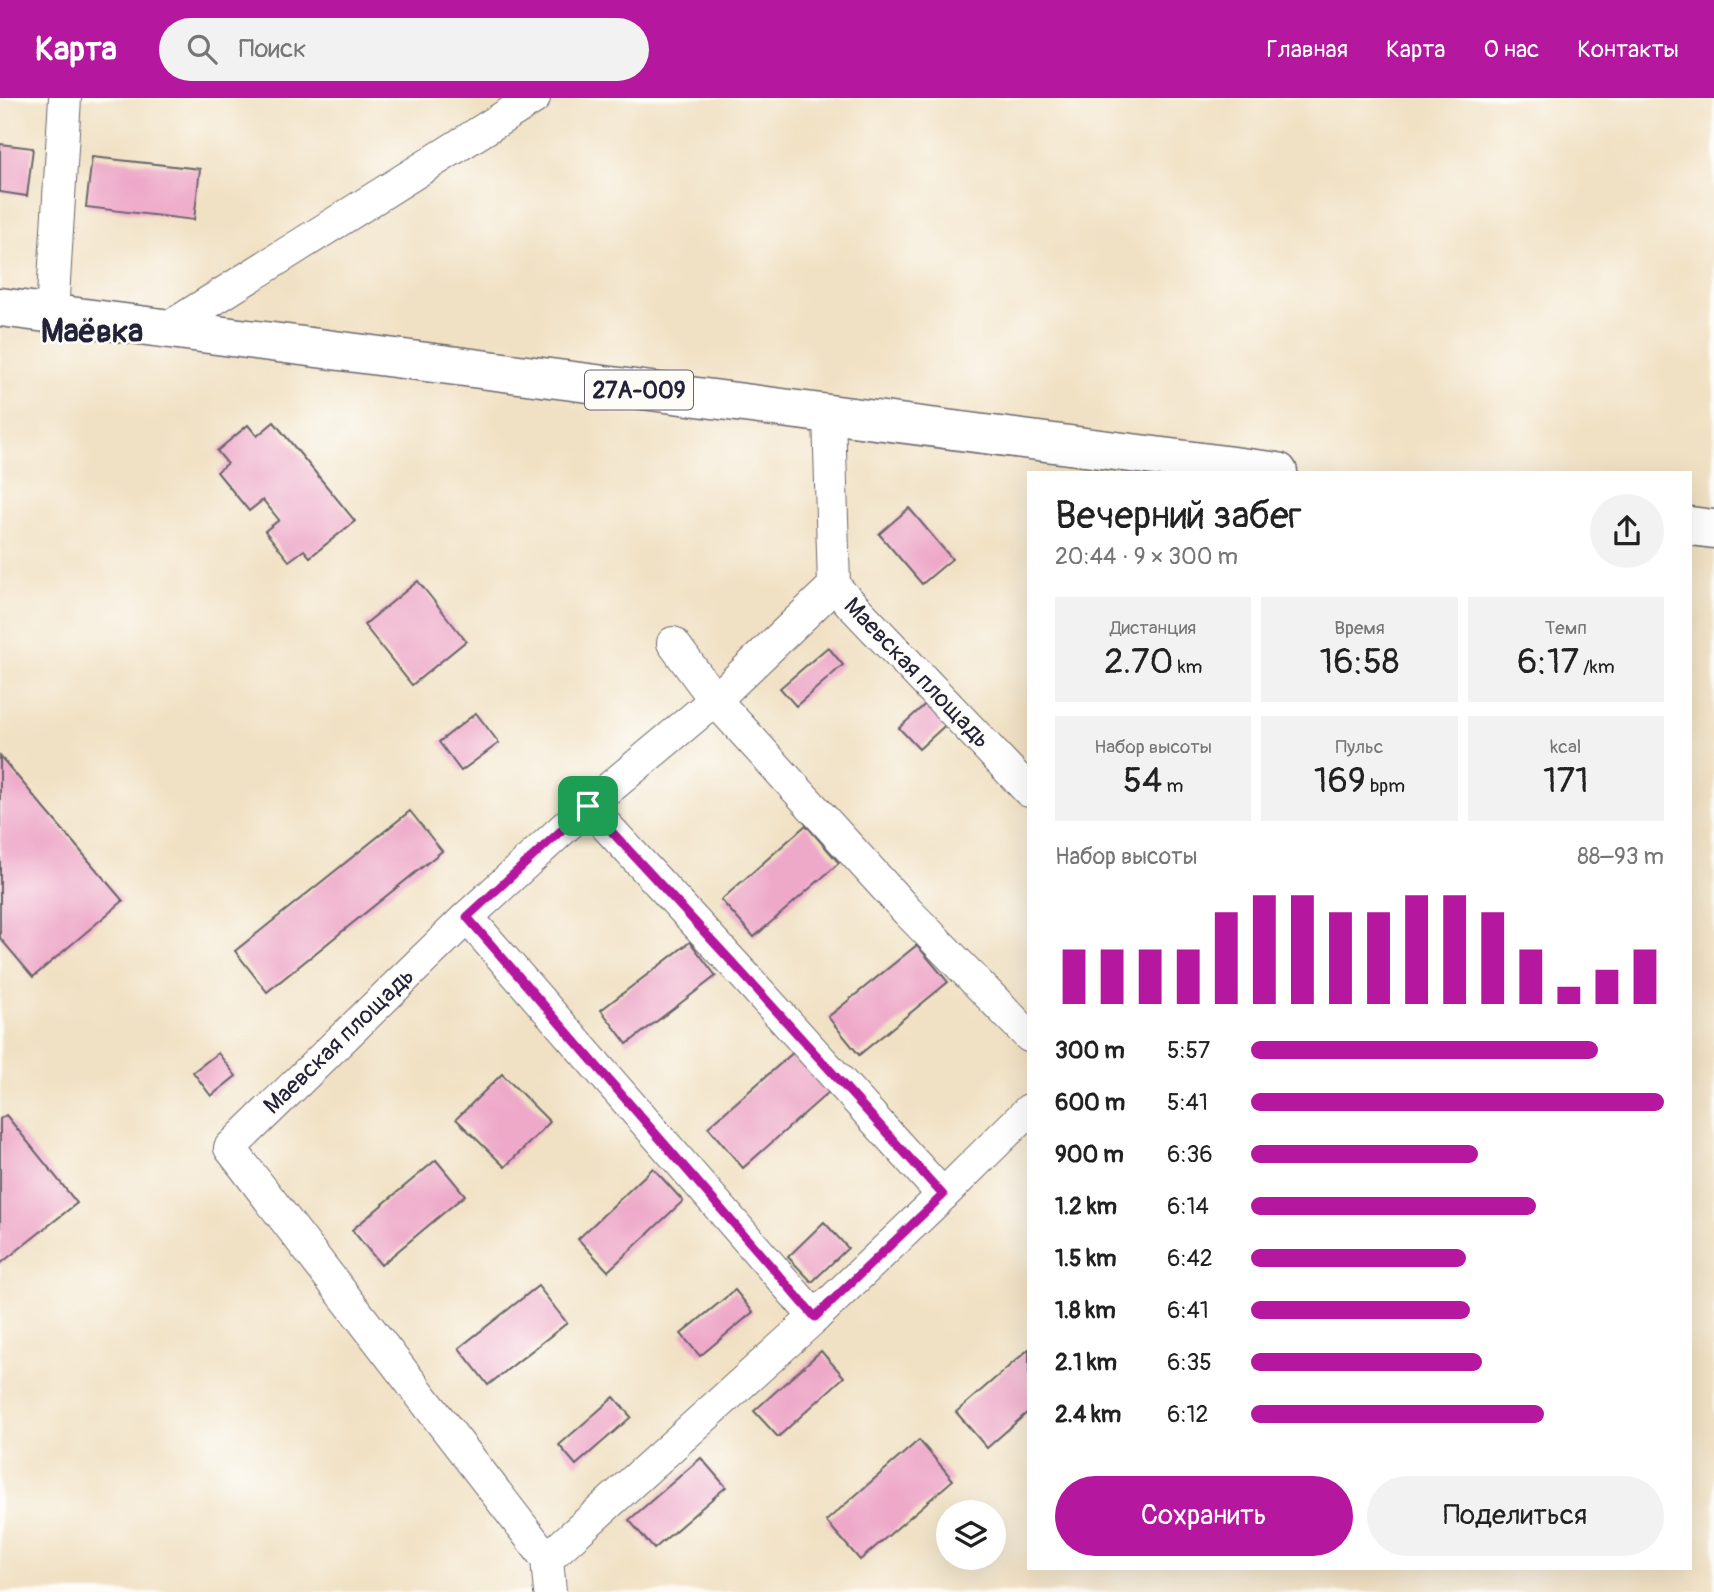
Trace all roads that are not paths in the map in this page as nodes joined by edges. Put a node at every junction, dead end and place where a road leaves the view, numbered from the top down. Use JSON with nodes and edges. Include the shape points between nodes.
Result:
{"nodes":[{"id":1,"x":65,"y":98,"type":"edge"},
{"id":2,"x":534,"y":98,"type":"edge"},
{"id":3,"x":0,"y":307,"type":"edge"},
{"id":4,"x":52,"y":314,"type":"junction"},
{"id":5,"x":167,"y":328,"type":"junction"},
{"id":6,"x":829,"y":415,"type":"junction"},
{"id":7,"x":1270,"y":471,"type":"edge"},
{"id":8,"x":1692,"y":526,"type":"edge"},
{"id":9,"x":1714,"y":529,"type":"edge"},
{"id":10,"x":834,"y":586,"type":"junction"},
{"id":11,"x":673,"y":643,"type":"dead end"},
{"id":12,"x":715,"y":700,"type":"junction"},
{"id":13,"x":1027,"y":789,"type":"edge"},
{"id":14,"x":588,"y":806,"type":"junction"},
{"id":15,"x":467,"y":917,"type":"junction"},
{"id":16,"x":1027,"y":1034,"type":"edge"},
{"id":17,"x":1027,"y":1112,"type":"edge"},
{"id":18,"x":943,"y":1195,"type":"junction"},
{"id":19,"x":815,"y":1317,"type":"junction"},
{"id":20,"x":547,"y":1559,"type":"junction"},
{"id":21,"x":550,"y":1592,"type":"edge"}],
"edges":[{"from":1,"to":4,"type":"street"},
{"from":2,"to":5,"type":"street"},
{"from":3,"to":4,"type":"main road","number":"27А-009"},
{"from":4,"to":5,"type":"main road","number":"27А-009"},
{"from":5,"to":6,"type":"main road","number":"27А-009"},
{"from":6,"to":7,"type":"main road","number":"27А-009"},
{"from":6,"to":10,"type":"street","name":"Маевская площадь"},
{"from":8,"to":9,"type":"main road"},
{"from":10,"to":12,"type":"street","name":"Маевская площадь"},
{"from":10,"to":13,"type":"street","name":"Маевская площадь"},
{"from":11,"to":12,"type":"street"},
{"from":12,"to":14,"type":"street","name":"Маевская площадь"},
{"from":12,"to":16,"type":"street","via":[[908,912]]},
{"from":14,"to":15,"type":"street","name":"Маевская площадь"},
{"from":14,"to":18,"type":"street"},
{"from":15,"to":19,"type":"street"},
{"from":15,"to":20,"type":"street","name":"Маевская площадь","via":[[230,1148]]},
{"from":17,"to":18,"type":"street"},
{"from":18,"to":19,"type":"street"},
{"from":19,"to":20,"type":"street"},
{"from":20,"to":21,"type":"street"}]}
